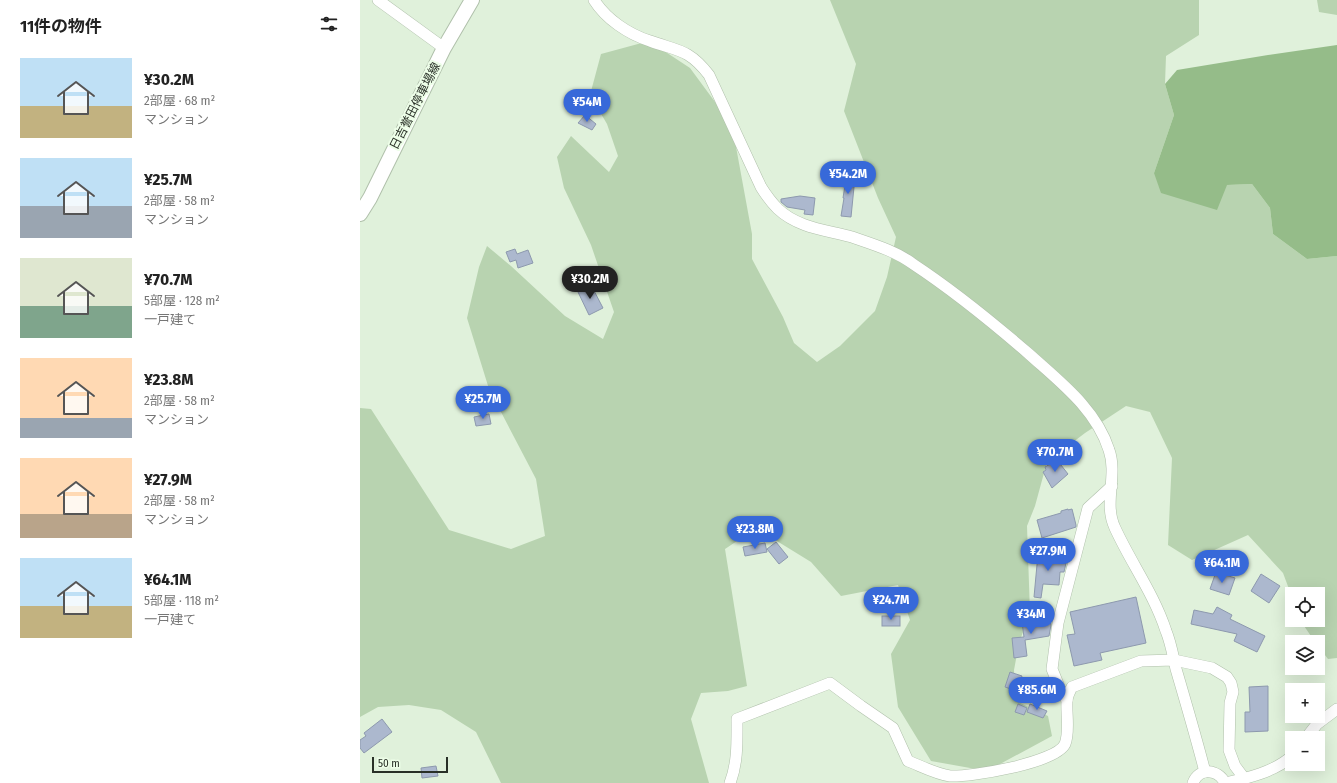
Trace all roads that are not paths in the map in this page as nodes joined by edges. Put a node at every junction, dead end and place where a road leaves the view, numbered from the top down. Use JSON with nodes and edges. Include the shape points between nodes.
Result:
{"nodes":[{"id":1,"x":378,"y":0,"type":"edge"},
{"id":2,"x":472,"y":0,"type":"edge"},
{"id":3,"x":594,"y":0,"type":"edge"},
{"id":4,"x":444,"y":48,"type":"junction"},
{"id":5,"x":360,"y":214,"type":"edge"},
{"id":6,"x":1112,"y":486,"type":"junction"},
{"id":7,"x":1174,"y":660,"type":"junction"},
{"id":8,"x":1067,"y":700,"type":"junction"},
{"id":9,"x":1337,"y":709,"type":"edge"},
{"id":10,"x":1312,"y":731,"type":"edge"},
{"id":11,"x":1285,"y":762,"type":"edge"},
{"id":12,"x":1206,"y":772,"type":"junction"},
{"id":13,"x":1244,"y":778,"type":"junction"},
{"id":14,"x":730,"y":783,"type":"edge"},
{"id":15,"x":1193,"y":783,"type":"edge"},
{"id":16,"x":1225,"y":783,"type":"edge"}],
"edges":[{"from":1,"to":4,"type":"street"},
{"from":2,"to":4,"type":"main road","name":"日吉誉田停車場線"},
{"from":3,"to":6,"type":"street","via":[[612,20],[632,33],[683,51],[701,65],[709,75],[762,187],[779,210],[805,225],[852,237],[912,263],[995,325],[1069,390],[1100,429],[1113,468]]},
{"from":4,"to":5,"type":"main road","name":"日吉誉田停車場線"},
{"from":6,"to":7,"type":"street","via":[[1110,506],[1114,526],[1158,610],[1167,631]]},
{"from":6,"to":8,"type":"street","via":[[1088,508],[1058,623],[1052,669]]},
{"from":7,"to":8,"type":"street","via":[[1141,661],[1072,687]]},
{"from":7,"to":12,"type":"street"},
{"from":7,"to":13,"type":"street","via":[[1212,668],[1231,682],[1233,692],[1230,703],[1229,750],[1235,766]]},
{"from":8,"to":14,"type":"street","via":[[1065,744],[1053,755],[1023,765],[963,776],[949,776],[908,760],[893,728],[830,684],[737,719],[735,771]]},
{"from":9,"to":10,"type":"street"},
{"from":11,"to":13,"type":"street"},
{"from":12,"to":15,"type":"street","via":[[1198,776]]},
{"from":12,"to":16,"type":"street","via":[[1218,774]]},
{"from":13,"to":16,"type":"street"}]}
